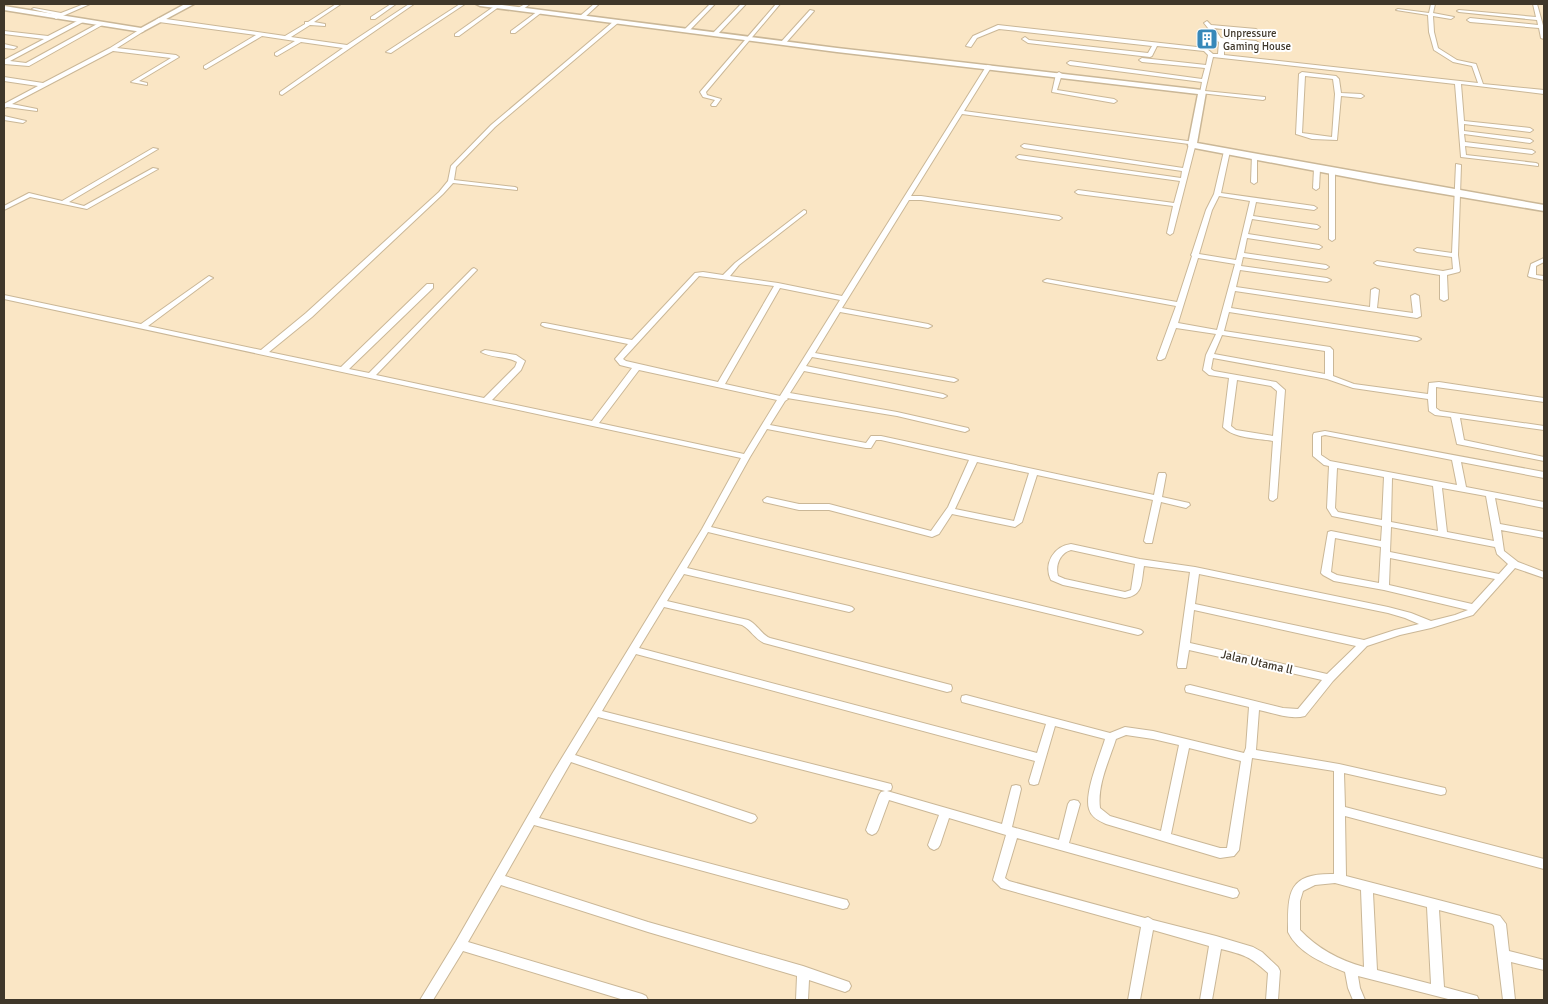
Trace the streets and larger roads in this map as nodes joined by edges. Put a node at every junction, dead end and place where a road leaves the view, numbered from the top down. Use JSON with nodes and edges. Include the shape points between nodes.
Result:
{"nodes":[{"id":1,"x":86,"y":4,"type":"edge"},
{"id":2,"x":190,"y":4,"type":"edge"},
{"id":3,"x":338,"y":4,"type":"edge"},
{"id":4,"x":394,"y":4,"type":"edge"},
{"id":5,"x":412,"y":4,"type":"edge"},
{"id":6,"x":463,"y":4,"type":"edge"},
{"id":7,"x":480,"y":4,"type":"edge"},
{"id":8,"x":528,"y":4,"type":"edge"},
{"id":9,"x":597,"y":4,"type":"edge"},
{"id":10,"x":713,"y":4,"type":"edge"},
{"id":11,"x":744,"y":4,"type":"edge"},
{"id":12,"x":778,"y":4,"type":"edge"},
{"id":13,"x":1434,"y":4,"type":"edge"},
{"id":14,"x":1535,"y":4,"type":"edge"},
{"id":15,"x":498,"y":6,"type":"junction"},
{"id":16,"x":4,"y":8,"type":"edge"},
{"id":17,"x":520,"y":9,"type":"junction"},
{"id":18,"x":1398,"y":10,"type":"dead end"},
{"id":19,"x":812,"y":11,"type":"dead end"},
{"id":20,"x":1459,"y":11,"type":"dead end"},
{"id":21,"x":540,"y":12,"type":"junction"},
{"id":22,"x":1430,"y":14,"type":"junction"},
{"id":23,"x":59,"y":16,"type":"junction"},
{"id":24,"x":1451,"y":16,"type":"dead end"},
{"id":25,"x":582,"y":17,"type":"junction"},
{"id":26,"x":372,"y":18,"type":"dead end"},
{"id":27,"x":1538,"y":19,"type":"junction"},
{"id":28,"x":159,"y":20,"type":"junction"},
{"id":29,"x":1470,"y":20,"type":"dead end"},
{"id":30,"x":81,"y":21,"type":"junction"},
{"id":31,"x":616,"y":22,"type":"junction"},
{"id":32,"x":308,"y":23,"type":"junction"},
{"id":33,"x":101,"y":24,"type":"junction"},
{"id":34,"x":323,"y":25,"type":"dead end"},
{"id":35,"x":1541,"y":27,"type":"junction"},
{"id":36,"x":142,"y":30,"type":"junction"},
{"id":37,"x":686,"y":31,"type":"junction"},
{"id":38,"x":1256,"y":31,"type":"dead end"},
{"id":39,"x":4,"y":32,"type":"edge"},
{"id":40,"x":513,"y":32,"type":"dead end"},
{"id":41,"x":262,"y":34,"type":"junction"},
{"id":42,"x":715,"y":34,"type":"junction"},
{"id":43,"x":458,"y":35,"type":"dead end"},
{"id":44,"x":49,"y":38,"type":"junction"},
{"id":45,"x":286,"y":38,"type":"junction"},
{"id":46,"x":748,"y":38,"type":"junction"},
{"id":47,"x":1544,"y":38,"type":"edge"},
{"id":48,"x":1025,"y":39,"type":"dead end"},
{"id":49,"x":1218,"y":39,"type":"junction"},
{"id":50,"x":300,"y":40,"type":"junction"},
{"id":51,"x":783,"y":43,"type":"junction"},
{"id":52,"x":1256,"y":43,"type":"dead end"},
{"id":53,"x":1156,"y":44,"type":"junction"},
{"id":54,"x":4,"y":46,"type":"edge"},
{"id":55,"x":969,"y":46,"type":"dead end"},
{"id":56,"x":14,"y":47,"type":"dead end"},
{"id":57,"x":348,"y":47,"type":"junction"},
{"id":58,"x":112,"y":48,"type":"junction"},
{"id":59,"x":389,"y":52,"type":"dead end"},
{"id":60,"x":277,"y":54,"type":"dead end"},
{"id":61,"x":1211,"y":55,"type":"junction"},
{"id":62,"x":1220,"y":55,"type":"junction"},
{"id":63,"x":1140,"y":59,"type":"dead end"},
{"id":64,"x":4,"y":62,"type":"edge"},
{"id":65,"x":1070,"y":63,"type":"dead end"},
{"id":66,"x":27,"y":65,"type":"junction"},
{"id":67,"x":990,"y":66,"type":"junction"},
{"id":68,"x":1317,"y":66,"type":"junction"},
{"id":69,"x":39,"y":67,"type":"dead end"},
{"id":70,"x":206,"y":67,"type":"dead end"},
{"id":71,"x":1209,"y":68,"type":"junction"},
{"id":72,"x":1059,"y":74,"type":"junction"},
{"id":73,"x":1317,"y":75,"type":"junction"},
{"id":74,"x":4,"y":79,"type":"edge"},
{"id":75,"x":13,"y":80,"type":"junction"},
{"id":76,"x":1205,"y":81,"type":"junction"},
{"id":77,"x":1458,"y":82,"type":"junction"},
{"id":78,"x":145,"y":84,"type":"dead end"},
{"id":79,"x":44,"y":85,"type":"junction"},
{"id":80,"x":1481,"y":85,"type":"junction"},
{"id":81,"x":4,"y":86,"type":"edge"},
{"id":82,"x":282,"y":92,"type":"dead end"},
{"id":83,"x":1202,"y":92,"type":"junction"},
{"id":84,"x":1544,"y":92,"type":"edge"},
{"id":85,"x":1338,"y":94,"type":"junction"},
{"id":86,"x":1360,"y":96,"type":"dead end"},
{"id":87,"x":1263,"y":98,"type":"dead end"},
{"id":88,"x":1114,"y":101,"type":"dead end"},
{"id":89,"x":714,"y":105,"type":"dead end"},
{"id":90,"x":5,"y":106,"type":"edge"},
{"id":91,"x":35,"y":110,"type":"dead end"},
{"id":92,"x":962,"y":112,"type":"junction"},
{"id":93,"x":4,"y":118,"type":"edge"},
{"id":94,"x":24,"y":121,"type":"dead end"},
{"id":95,"x":1461,"y":122,"type":"junction"},
{"id":96,"x":495,"y":124,"type":"joint"},
{"id":97,"x":1530,"y":130,"type":"dead end"},
{"id":98,"x":1462,"y":132,"type":"junction"},
{"id":99,"x":1530,"y":141,"type":"dead end"},
{"id":100,"x":1193,"y":144,"type":"junction"},
{"id":101,"x":1463,"y":144,"type":"junction"},
{"id":102,"x":1024,"y":146,"type":"dead end"},
{"id":103,"x":156,"y":149,"type":"dead end"},
{"id":104,"x":1227,"y":151,"type":"junction"},
{"id":105,"x":1532,"y":152,"type":"dead end"},
{"id":106,"x":1254,"y":156,"type":"junction"},
{"id":107,"x":1019,"y":157,"type":"dead end"},
{"id":108,"x":1458,"y":165,"type":"dead end"},
{"id":109,"x":1536,"y":165,"type":"dead end"},
{"id":110,"x":1316,"y":168,"type":"junction"},
{"id":111,"x":155,"y":169,"type":"dead end"},
{"id":112,"x":1186,"y":170,"type":"junction"},
{"id":113,"x":1332,"y":172,"type":"junction"},
{"id":114,"x":1183,"y":180,"type":"junction"},
{"id":115,"x":450,"y":181,"type":"junction"},
{"id":116,"x":1254,"y":182,"type":"dead end"},
{"id":117,"x":1316,"y":188,"type":"dead end"},
{"id":118,"x":515,"y":189,"type":"dead end"},
{"id":119,"x":1078,"y":192,"type":"dead end"},
{"id":120,"x":1217,"y":194,"type":"junction"},
{"id":121,"x":1457,"y":194,"type":"junction"},
{"id":122,"x":908,"y":198,"type":"junction"},
{"id":123,"x":1254,"y":200,"type":"junction"},
{"id":124,"x":63,"y":203,"type":"junction"},
{"id":125,"x":1177,"y":205,"type":"junction"},
{"id":126,"x":4,"y":208,"type":"edge"},
{"id":127,"x":1314,"y":208,"type":"dead end"},
{"id":128,"x":1544,"y":208,"type":"edge"},
{"id":129,"x":804,"y":212,"type":"dead end"},
{"id":130,"x":1250,"y":217,"type":"junction"},
{"id":131,"x":1059,"y":218,"type":"dead end"},
{"id":132,"x":1317,"y":227,"type":"dead end"},
{"id":133,"x":1170,"y":233,"type":"dead end"},
{"id":134,"x":1245,"y":236,"type":"junction"},
{"id":135,"x":1332,"y":239,"type":"dead end"},
{"id":136,"x":1320,"y":247,"type":"dead end"},
{"id":137,"x":1417,"y":250,"type":"dead end"},
{"id":138,"x":1194,"y":255,"type":"junction"},
{"id":139,"x":1455,"y":255,"type":"junction"},
{"id":140,"x":1544,"y":260,"type":"edge"},
{"id":141,"x":1239,"y":262,"type":"junction"},
{"id":142,"x":1377,"y":263,"type":"dead end"},
{"id":143,"x":1326,"y":267,"type":"dead end"},
{"id":144,"x":474,"y":270,"type":"dead end"},
{"id":145,"x":1443,"y":274,"type":"junction"},
{"id":146,"x":725,"y":276,"type":"junction"},
{"id":147,"x":209,"y":278,"type":"dead end"},
{"id":148,"x":1544,"y":278,"type":"edge"},
{"id":149,"x":1327,"y":280,"type":"dead end"},
{"id":150,"x":1047,"y":281,"type":"dead end"},
{"id":151,"x":778,"y":285,"type":"junction"},
{"id":152,"x":430,"y":286,"type":"dead end"},
{"id":153,"x":1232,"y":288,"type":"junction"},
{"id":154,"x":1375,"y":290,"type":"dead end"},
{"id":155,"x":1415,"y":296,"type":"dead end"},
{"id":156,"x":4,"y":297,"type":"edge"},
{"id":157,"x":844,"y":299,"type":"junction"},
{"id":158,"x":1444,"y":299,"type":"dead end"},
{"id":159,"x":1180,"y":306,"type":"junction"},
{"id":160,"x":838,"y":309,"type":"junction"},
{"id":161,"x":1226,"y":309,"type":"junction"},
{"id":162,"x":1374,"y":310,"type":"junction"},
{"id":163,"x":545,"y":324,"type":"dead end"},
{"id":164,"x":1174,"y":325,"type":"junction"},
{"id":165,"x":143,"y":326,"type":"junction"},
{"id":166,"x":928,"y":326,"type":"dead end"},
{"id":167,"x":1220,"y":332,"type":"junction"},
{"id":168,"x":1417,"y":339,"type":"dead end"},
{"id":169,"x":634,"y":343,"type":"junction"},
{"id":170,"x":264,"y":352,"type":"junction"},
{"id":171,"x":485,"y":352,"type":"dead end"},
{"id":172,"x":810,"y":354,"type":"junction"},
{"id":173,"x":1210,"y":355,"type":"junction"},
{"id":174,"x":1161,"y":358,"type":"dead end"},
{"id":175,"x":637,"y":367,"type":"junction"},
{"id":176,"x":802,"y":368,"type":"junction"},
{"id":177,"x":343,"y":370,"type":"junction"},
{"id":178,"x":371,"y":376,"type":"junction"},
{"id":179,"x":1233,"y":376,"type":"junction"},
{"id":180,"x":1329,"y":377,"type":"junction"},
{"id":181,"x":954,"y":380,"type":"dead end"},
{"id":182,"x":720,"y":385,"type":"junction"},
{"id":183,"x":944,"y":396,"type":"dead end"},
{"id":184,"x":785,"y":397,"type":"junction"},
{"id":185,"x":1431,"y":397,"type":"junction"},
{"id":186,"x":487,"y":400,"type":"junction"},
{"id":187,"x":1544,"y":400,"type":"edge"},
{"id":188,"x":1456,"y":415,"type":"junction"},
{"id":189,"x":595,"y":423,"type":"junction"},
{"id":190,"x":767,"y":426,"type":"junction"},
{"id":191,"x":1544,"y":428,"type":"edge"},
{"id":192,"x":965,"y":430,"type":"dead end"},
{"id":193,"x":1277,"y":439,"type":"junction"},
{"id":194,"x":746,"y":457,"type":"junction"},
{"id":195,"x":974,"y":458,"type":"junction"},
{"id":196,"x":1544,"y":458,"type":"edge"},
{"id":197,"x":1457,"y":459,"type":"junction"},
{"id":198,"x":1333,"y":464,"type":"junction"},
{"id":199,"x":1034,"y":472,"type":"junction"},
{"id":200,"x":1388,"y":474,"type":"junction"},
{"id":201,"x":1544,"y":474,"type":"edge"},
{"id":202,"x":1162,"y":475,"type":"dead end"},
{"id":203,"x":1437,"y":484,"type":"junction"},
{"id":204,"x":1462,"y":489,"type":"junction"},
{"id":205,"x":1490,"y":495,"type":"junction"},
{"id":206,"x":1273,"y":498,"type":"dead end"},
{"id":207,"x":1157,"y":499,"type":"junction"},
{"id":208,"x":766,"y":500,"type":"dead end"},
{"id":209,"x":1186,"y":505,"type":"dead end"},
{"id":210,"x":1544,"y":505,"type":"edge"},
{"id":211,"x":950,"y":511,"type":"junction"},
{"id":212,"x":1387,"y":525,"type":"junction"},
{"id":213,"x":1496,"y":526,"type":"junction"},
{"id":214,"x":706,"y":529,"type":"junction"},
{"id":215,"x":1443,"y":535,"type":"junction"},
{"id":216,"x":1544,"y":535,"type":"edge"},
{"id":217,"x":1149,"y":541,"type":"dead end"},
{"id":218,"x":1499,"y":545,"type":"junction"},
{"id":219,"x":1386,"y":549,"type":"junction"},
{"id":220,"x":1140,"y":562,"type":"junction"},
{"id":221,"x":1513,"y":564,"type":"junction"},
{"id":222,"x":682,"y":570,"type":"junction"},
{"id":223,"x":1195,"y":570,"type":"junction"},
{"id":224,"x":1544,"y":575,"type":"edge"},
{"id":225,"x":1502,"y":577,"type":"junction"},
{"id":226,"x":1384,"y":587,"type":"junction"},
{"id":227,"x":662,"y":603,"type":"junction"},
{"id":228,"x":1190,"y":606,"type":"junction"},
{"id":229,"x":1474,"y":608,"type":"junction"},
{"id":230,"x":849,"y":609,"type":"dead end"},
{"id":231,"x":1431,"y":625,"type":"junction"},
{"id":232,"x":1138,"y":632,"type":"dead end"},
{"id":233,"x":1364,"y":644,"type":"junction"},
{"id":234,"x":1184,"y":646,"type":"junction"},
{"id":235,"x":634,"y":650,"type":"junction"},
{"id":236,"x":1182,"y":665,"type":"dead end"},
{"id":237,"x":1329,"y":678,"type":"junction"},
{"id":238,"x":947,"y":688,"type":"dead end"},
{"id":239,"x":1190,"y":688,"type":"dead end"},
{"id":240,"x":966,"y":699,"type":"dead end"},
{"id":241,"x":1254,"y":705,"type":"junction"},
{"id":242,"x":596,"y":712,"type":"junction"},
{"id":243,"x":1051,"y":723,"type":"junction"},
{"id":244,"x":1111,"y":737,"type":"junction"},
{"id":245,"x":1185,"y":743,"type":"junction"},
{"id":246,"x":1248,"y":756,"type":"junction"},
{"id":247,"x":568,"y":757,"type":"junction"},
{"id":248,"x":1040,"y":758,"type":"junction"},
{"id":249,"x":1339,"y":768,"type":"junction"},
{"id":250,"x":1034,"y":781,"type":"dead end"},
{"id":251,"x":887,"y":788,"type":"dead end"},
{"id":252,"x":1016,"y":789,"type":"dead end"},
{"id":253,"x":1441,"y":791,"type":"dead end"},
{"id":254,"x":1074,"y":804,"type":"dead end"},
{"id":255,"x":1339,"y":810,"type":"junction"},
{"id":256,"x":945,"y":812,"type":"junction"},
{"id":257,"x":751,"y":818,"type":"dead end"},
{"id":258,"x":531,"y":820,"type":"junction"},
{"id":259,"x":872,"y":830,"type":"dead end"},
{"id":260,"x":1009,"y":830,"type":"junction"},
{"id":261,"x":1165,"y":837,"type":"junction"},
{"id":262,"x":934,"y":845,"type":"dead end"},
{"id":263,"x":1063,"y":845,"type":"junction"},
{"id":264,"x":1544,"y":864,"type":"edge"},
{"id":265,"x":498,"y":879,"type":"junction"},
{"id":266,"x":1340,"y":879,"type":"junction"},
{"id":267,"x":1367,"y":886,"type":"junction"},
{"id":268,"x":1233,"y":893,"type":"dead end"},
{"id":269,"x":1433,"y":903,"type":"junction"},
{"id":270,"x":843,"y":904,"type":"dead end"},
{"id":271,"x":1148,"y":922,"type":"junction"},
{"id":272,"x":1216,"y":941,"type":"junction"},
{"id":273,"x":460,"y":946,"type":"junction"},
{"id":274,"x":1504,"y":955,"type":"junction"},
{"id":275,"x":1544,"y":965,"type":"edge"},
{"id":276,"x":1351,"y":969,"type":"junction"},
{"id":277,"x":803,"y":972,"type":"junction"},
{"id":278,"x":1371,"y":974,"type":"junction"},
{"id":279,"x":846,"y":986,"type":"dead end"},
{"id":280,"x":1438,"y":991,"type":"junction"},
{"id":281,"x":426,"y":1000,"type":"edge"},
{"id":282,"x":642,"y":1000,"type":"edge"},
{"id":283,"x":802,"y":1000,"type":"edge"},
{"id":284,"x":1134,"y":1000,"type":"edge"},
{"id":285,"x":1206,"y":1000,"type":"edge"},
{"id":286,"x":1272,"y":1000,"type":"edge"},
{"id":287,"x":1359,"y":1000,"type":"edge"},
{"id":288,"x":1474,"y":1000,"type":"edge"},
{"id":289,"x":1510,"y":1000,"type":"edge"}],
"edges":[{"from":1,"to":23,"type":"street"},
{"from":2,"to":28,"type":"street"},
{"from":3,"to":32,"type":"street"},
{"from":4,"to":26,"type":"street"},
{"from":5,"to":57,"type":"street"},
{"from":6,"to":59,"type":"street"},
{"from":7,"to":15,"type":"street"},
{"from":8,"to":17,"type":"street"},
{"from":9,"to":25,"type":"street"},
{"from":10,"to":37,"type":"street"},
{"from":11,"to":42,"type":"street"},
{"from":12,"to":46,"type":"street"},
{"from":13,"to":22,"type":"street"},
{"from":14,"to":27,"type":"street"},
{"from":15,"to":17,"type":"street"},
{"from":15,"to":43,"type":"street"},
{"from":16,"to":23,"type":"street"},
{"from":17,"to":21,"type":"street"},
{"from":18,"to":22,"type":"street"},
{"from":19,"to":51,"type":"street"},
{"from":20,"to":27,"type":"street"},
{"from":21,"to":25,"type":"street"},
{"from":21,"to":40,"type":"street"},
{"from":22,"to":24,"type":"street"},
{"from":22,"to":80,"type":"street","via":[[1436,49],[1455,61],[1474,65]]},
{"from":23,"to":30,"type":"street"},
{"from":25,"to":31,"type":"street"},
{"from":27,"to":35,"type":"street"},
{"from":28,"to":36,"type":"street"},
{"from":28,"to":41,"type":"street"},
{"from":29,"to":35,"type":"street"},
{"from":30,"to":33,"type":"street"},
{"from":30,"to":44,"type":"street"},
{"from":31,"to":37,"type":"street"},
{"from":31,"to":96,"type":"street"},
{"from":32,"to":34,"type":"street"},
{"from":32,"to":45,"type":"street"},
{"from":33,"to":36,"type":"street"},
{"from":33,"to":66,"type":"street"},
{"from":35,"to":47,"type":"street"},
{"from":36,"to":58,"type":"street"},
{"from":37,"to":42,"type":"street"},
{"from":38,"to":49,"type":"street","via":[[1207,24]]},
{"from":39,"to":44,"type":"street"},
{"from":41,"to":45,"type":"street"},
{"from":41,"to":70,"type":"street"},
{"from":42,"to":46,"type":"street"},
{"from":44,"to":64,"type":"street"},
{"from":45,"to":50,"type":"street"},
{"from":46,"to":51,"type":"street"},
{"from":46,"to":89,"type":"street","via":[[703,92],[704,96],[718,99]]},
{"from":48,"to":53,"type":"street","via":[[1150,55]]},
{"from":49,"to":52,"type":"street"},
{"from":49,"to":62,"type":"street","via":[[1222,44]]},
{"from":50,"to":57,"type":"street"},
{"from":50,"to":60,"type":"street"},
{"from":51,"to":67,"type":"street"},
{"from":53,"to":55,"type":"street","via":[[998,27],[974,37]]},
{"from":53,"to":61,"type":"street","via":[[1206,50]]},
{"from":54,"to":56,"type":"street"},
{"from":57,"to":82,"type":"street"},
{"from":58,"to":78,"type":"street","via":[[176,57],[134,82]]},
{"from":58,"to":79,"type":"street"},
{"from":61,"to":62,"type":"street"},
{"from":61,"to":71,"type":"street"},
{"from":62,"to":68,"type":"street"},
{"from":63,"to":71,"type":"street"},
{"from":64,"to":66,"type":"street"},
{"from":65,"to":76,"type":"street"},
{"from":66,"to":69,"type":"street"},
{"from":67,"to":72,"type":"street"},
{"from":67,"to":92,"type":"street"},
{"from":68,"to":73,"type":"street"},
{"from":68,"to":77,"type":"street"},
{"from":71,"to":76,"type":"street"},
{"from":72,"to":83,"type":"street"},
{"from":72,"to":88,"type":"street","via":[[1054,91]]},
{"from":73,"to":85,"type":"street","via":[[1335,77]]},
{"from":73,"to":85,"type":"street","via":[[1302,74],[1299,134],[1335,139]]},
{"from":74,"to":75,"type":"street"},
{"from":75,"to":79,"type":"street"},
{"from":75,"to":81,"type":"street"},
{"from":76,"to":83,"type":"street"},
{"from":77,"to":80,"type":"street"},
{"from":77,"to":95,"type":"street"},
{"from":79,"to":90,"type":"street"},
{"from":80,"to":84,"type":"street"},
{"from":83,"to":87,"type":"street"},
{"from":83,"to":100,"type":"street"},
{"from":85,"to":86,"type":"street"},
{"from":90,"to":91,"type":"street"},
{"from":92,"to":100,"type":"street"},
{"from":92,"to":122,"type":"street"},
{"from":93,"to":94,"type":"street"},
{"from":95,"to":97,"type":"street"},
{"from":95,"to":98,"type":"street"},
{"from":96,"to":115,"type":"street","via":[[453,167]]},
{"from":98,"to":99,"type":"street"},
{"from":98,"to":101,"type":"street"},
{"from":100,"to":104,"type":"street"},
{"from":100,"to":112,"type":"street"},
{"from":101,"to":105,"type":"street"},
{"from":101,"to":109,"type":"street","via":[[1463,156]]},
{"from":102,"to":112,"type":"street"},
{"from":103,"to":124,"type":"street"},
{"from":104,"to":106,"type":"street"},
{"from":104,"to":120,"type":"street"},
{"from":106,"to":110,"type":"street"},
{"from":106,"to":116,"type":"street"},
{"from":107,"to":114,"type":"street"},
{"from":108,"to":121,"type":"street"},
{"from":110,"to":113,"type":"street"},
{"from":110,"to":117,"type":"street"},
{"from":111,"to":124,"type":"street","via":[[85,208]]},
{"from":112,"to":114,"type":"street"},
{"from":113,"to":121,"type":"street"},
{"from":113,"to":135,"type":"street"},
{"from":114,"to":125,"type":"street"},
{"from":115,"to":118,"type":"street"},
{"from":115,"to":170,"type":"street","via":[[441,194]]},
{"from":119,"to":125,"type":"street"},
{"from":120,"to":123,"type":"street"},
{"from":120,"to":138,"type":"street"},
{"from":121,"to":128,"type":"street"},
{"from":121,"to":139,"type":"street"},
{"from":122,"to":131,"type":"street"},
{"from":122,"to":157,"type":"street"},
{"from":123,"to":127,"type":"street"},
{"from":123,"to":130,"type":"street"},
{"from":124,"to":126,"type":"street","via":[[29,195]]},
{"from":125,"to":133,"type":"street"},
{"from":129,"to":146,"type":"street"},
{"from":130,"to":132,"type":"street"},
{"from":130,"to":134,"type":"street"},
{"from":134,"to":136,"type":"street"},
{"from":134,"to":141,"type":"street"},
{"from":137,"to":139,"type":"street"},
{"from":138,"to":141,"type":"street"},
{"from":138,"to":159,"type":"street"},
{"from":139,"to":145,"type":"street","via":[[1457,270]]},
{"from":140,"to":148,"type":"street","via":[[1533,265],[1531,272],[1532,276]]},
{"from":141,"to":143,"type":"street"},
{"from":141,"to":149,"type":"street"},
{"from":141,"to":153,"type":"street"},
{"from":142,"to":145,"type":"street"},
{"from":144,"to":178,"type":"street"},
{"from":145,"to":158,"type":"street"},
{"from":146,"to":151,"type":"street"},
{"from":146,"to":169,"type":"street","via":[[695,275]]},
{"from":147,"to":165,"type":"street"},
{"from":150,"to":159,"type":"street"},
{"from":151,"to":157,"type":"street"},
{"from":151,"to":182,"type":"street"},
{"from":152,"to":177,"type":"street"},
{"from":153,"to":161,"type":"street"},
{"from":153,"to":162,"type":"street"},
{"from":154,"to":162,"type":"street"},
{"from":155,"to":162,"type":"street","via":[[1417,316]]},
{"from":156,"to":165,"type":"street"},
{"from":157,"to":160,"type":"street"},
{"from":159,"to":164,"type":"street"},
{"from":160,"to":166,"type":"street"},
{"from":160,"to":172,"type":"street"},
{"from":161,"to":167,"type":"street"},
{"from":161,"to":168,"type":"street"},
{"from":163,"to":169,"type":"street"},
{"from":164,"to":167,"type":"street"},
{"from":164,"to":174,"type":"street"},
{"from":165,"to":170,"type":"street"},
{"from":167,"to":173,"type":"street"},
{"from":167,"to":180,"type":"street","via":[[1327,349]]},
{"from":169,"to":175,"type":"street","via":[[619,360]]},
{"from":170,"to":177,"type":"street"},
{"from":171,"to":186,"type":"street","via":[[513,357],[521,362]]},
{"from":172,"to":176,"type":"street"},
{"from":172,"to":181,"type":"street"},
{"from":173,"to":179,"type":"street","via":[[1209,372]]},
{"from":173,"to":180,"type":"street"},
{"from":175,"to":182,"type":"street"},
{"from":175,"to":189,"type":"street"},
{"from":176,"to":183,"type":"street"},
{"from":176,"to":184,"type":"street"},
{"from":177,"to":178,"type":"street"},
{"from":178,"to":186,"type":"street"},
{"from":179,"to":193,"type":"street","via":[[1279,387]]},
{"from":179,"to":193,"type":"street","via":[[1227,427],[1234,432]]},
{"from":180,"to":185,"type":"street","via":[[1353,386]]},
{"from":182,"to":184,"type":"street"},
{"from":184,"to":190,"type":"street"},
{"from":184,"to":192,"type":"street","via":[[897,414]]},
{"from":185,"to":187,"type":"street","via":[[1432,385],[1439,384]]},
{"from":185,"to":188,"type":"street","via":[[1434,411]]},
{"from":186,"to":189,"type":"street"},
{"from":188,"to":191,"type":"street"},
{"from":188,"to":196,"type":"street","via":[[1460,442]]},
{"from":189,"to":194,"type":"street"},
{"from":190,"to":194,"type":"street"},
{"from":190,"to":195,"type":"street","via":[[866,446],[874,438],[881,438]]},
{"from":193,"to":206,"type":"street"},
{"from":194,"to":214,"type":"street"},
{"from":195,"to":199,"type":"street"},
{"from":195,"to":211,"type":"street"},
{"from":197,"to":198,"type":"street","via":[[1324,433],[1317,435],[1317,456]]},
{"from":197,"to":201,"type":"street"},
{"from":197,"to":204,"type":"street"},
{"from":198,"to":200,"type":"street"},
{"from":198,"to":212,"type":"street","via":[[1333,513]]},
{"from":199,"to":207,"type":"street"},
{"from":199,"to":211,"type":"street","via":[[1015,524]]},
{"from":200,"to":203,"type":"street"},
{"from":200,"to":212,"type":"street"},
{"from":202,"to":207,"type":"street"},
{"from":203,"to":204,"type":"street"},
{"from":203,"to":215,"type":"street"},
{"from":204,"to":205,"type":"street"},
{"from":205,"to":210,"type":"street"},
{"from":205,"to":213,"type":"street"},
{"from":207,"to":209,"type":"street"},
{"from":207,"to":217,"type":"street"},
{"from":208,"to":211,"type":"street","via":[[799,507],[828,507],[932,534]]},
{"from":212,"to":215,"type":"street"},
{"from":212,"to":219,"type":"street"},
{"from":213,"to":216,"type":"street"},
{"from":213,"to":218,"type":"street"},
{"from":214,"to":222,"type":"street"},
{"from":214,"to":232,"type":"street"},
{"from":215,"to":218,"type":"street"},
{"from":218,"to":221,"type":"street","via":[[1502,555]]},
{"from":219,"to":225,"type":"street"},
{"from":219,"to":226,"type":"street"},
{"from":219,"to":226,"type":"street","via":[[1331,534],[1326,573],[1334,578]]},
{"from":220,"to":220,"type":"street","via":[[1135,591],[1125,595],[1063,582],[1054,578],[1052,572],[1060,549],[1065,547]]},
{"from":220,"to":223,"type":"street"},
{"from":221,"to":224,"type":"street"},
{"from":221,"to":225,"type":"street"},
{"from":222,"to":227,"type":"street"},
{"from":222,"to":230,"type":"street"},
{"from":223,"to":228,"type":"street"},
{"from":223,"to":231,"type":"street","via":[[1408,615]]},
{"from":225,"to":229,"type":"street"},
{"from":226,"to":229,"type":"street"},
{"from":227,"to":235,"type":"street"},
{"from":227,"to":238,"type":"street","via":[[749,623],[758,636],[767,641]]},
{"from":228,"to":233,"type":"street"},
{"from":228,"to":234,"type":"street"},
{"from":229,"to":231,"type":"street","via":[[1470,613]]},
{"from":231,"to":233,"type":"street"},
{"from":233,"to":237,"type":"street"},
{"from":234,"to":236,"type":"street"},
{"from":234,"to":237,"type":"street","name":"Jalan Utama ll"},
{"from":235,"to":242,"type":"street"},
{"from":235,"to":248,"type":"street"},
{"from":237,"to":241,"type":"street","via":[[1301,713]]},
{"from":239,"to":241,"type":"street"},
{"from":240,"to":243,"type":"street"},
{"from":241,"to":246,"type":"street"},
{"from":242,"to":247,"type":"street"},
{"from":242,"to":251,"type":"street"},
{"from":243,"to":244,"type":"street"},
{"from":243,"to":248,"type":"street"},
{"from":244,"to":245,"type":"street","via":[[1125,731]]},
{"from":244,"to":261,"type":"street","via":[[1096,790],[1095,810],[1106,819]]},
{"from":245,"to":246,"type":"street"},
{"from":245,"to":261,"type":"street"},
{"from":246,"to":249,"type":"street"},
{"from":246,"to":261,"type":"street","via":[[1230,853]]},
{"from":247,"to":257,"type":"street"},
{"from":247,"to":258,"type":"street"},
{"from":248,"to":250,"type":"street"},
{"from":249,"to":253,"type":"street"},
{"from":249,"to":255,"type":"street"},
{"from":252,"to":260,"type":"street"},
{"from":254,"to":263,"type":"street"},
{"from":255,"to":264,"type":"street"},
{"from":255,"to":266,"type":"street"},
{"from":256,"to":259,"type":"street","via":[[885,795]]},
{"from":256,"to":260,"type":"street"},
{"from":256,"to":262,"type":"street"},
{"from":258,"to":265,"type":"street"},
{"from":258,"to":270,"type":"street"},
{"from":260,"to":263,"type":"street"},
{"from":260,"to":271,"type":"street","via":[[999,880],[1004,885]]},
{"from":263,"to":268,"type":"street"},
{"from":265,"to":273,"type":"street"},
{"from":265,"to":277,"type":"street","via":[[648,928]]},
{"from":266,"to":267,"type":"street"},
{"from":266,"to":276,"type":"street","via":[[1330,877],[1301,886],[1296,893],[1294,932],[1302,943],[1317,953]]},
{"from":267,"to":269,"type":"street"},
{"from":267,"to":278,"type":"street"},
{"from":269,"to":274,"type":"street","via":[[1496,920],[1500,924]]},
{"from":269,"to":280,"type":"street"},
{"from":271,"to":272,"type":"street"},
{"from":271,"to":284,"type":"street"},
{"from":272,"to":285,"type":"street"},
{"from":272,"to":286,"type":"street","via":[[1258,956],[1274,970]]},
{"from":273,"to":281,"type":"street"},
{"from":273,"to":282,"type":"street"},
{"from":274,"to":275,"type":"street"},
{"from":274,"to":289,"type":"street"},
{"from":276,"to":278,"type":"street"},
{"from":276,"to":287,"type":"street"},
{"from":277,"to":279,"type":"street"},
{"from":277,"to":283,"type":"street"},
{"from":278,"to":280,"type":"street"},
{"from":280,"to":288,"type":"street"}]}
